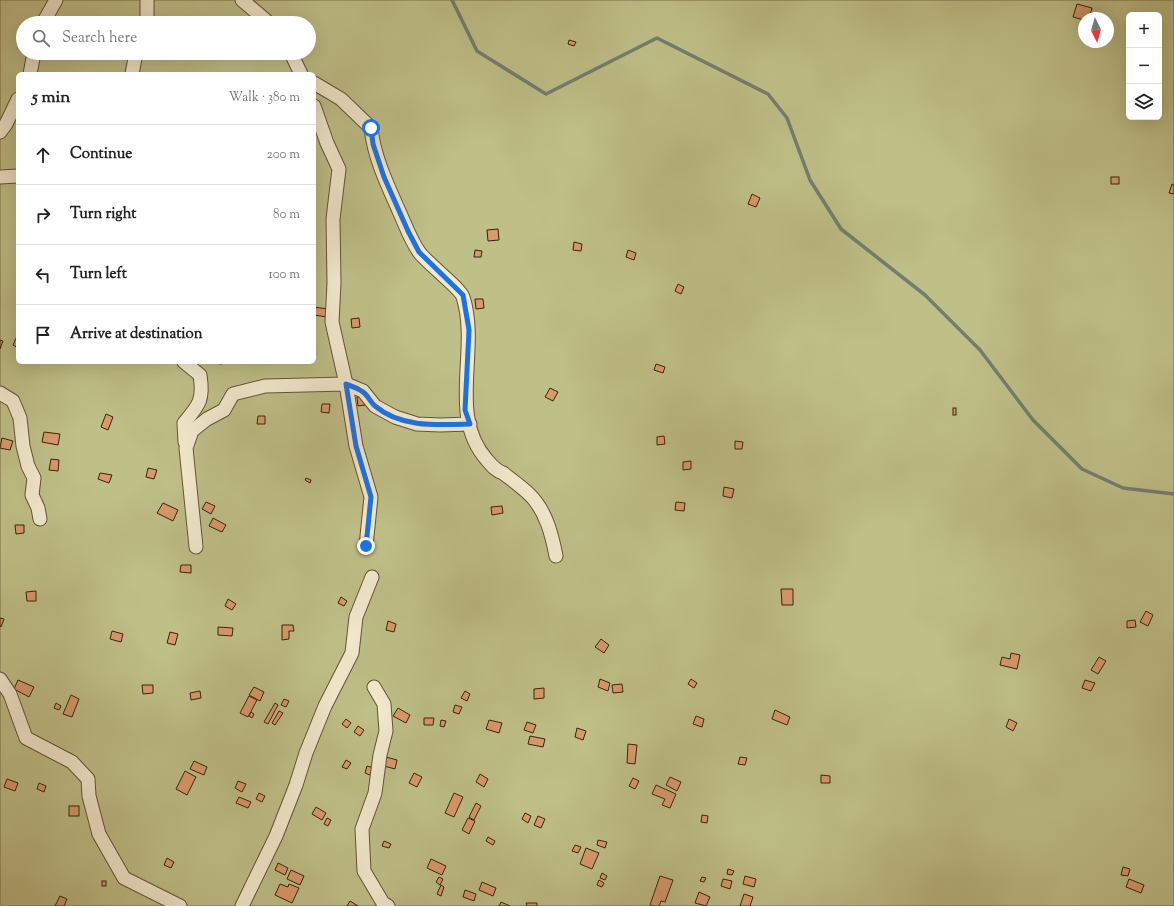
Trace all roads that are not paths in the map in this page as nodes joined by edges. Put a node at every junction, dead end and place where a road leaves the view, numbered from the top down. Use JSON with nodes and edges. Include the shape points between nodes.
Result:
{"nodes":[{"id":1,"x":56,"y":0,"type":"edge"},
{"id":2,"x":147,"y":0,"type":"edge"},
{"id":3,"x":242,"y":0,"type":"edge"},
{"id":4,"x":47,"y":16,"type":"edge"},
{"id":5,"x":147,"y":16,"type":"edge"},
{"id":6,"x":261,"y":16,"type":"edge"},
{"id":7,"x":33,"y":60,"type":"edge"},
{"id":8,"x":135,"y":60,"type":"edge"},
{"id":9,"x":294,"y":60,"type":"edge"},
{"id":10,"x":30,"y":72,"type":"edge"},
{"id":11,"x":132,"y":72,"type":"edge"},
{"id":12,"x":300,"y":72,"type":"edge"},
{"id":13,"x":316,"y":84,"type":"edge"},
{"id":14,"x":16,"y":103,"type":"edge"},
{"id":15,"x":316,"y":112,"type":"edge"},
{"id":16,"x":0,"y":132,"type":"edge"},
{"id":17,"x":16,"y":176,"type":"edge"},
{"id":18,"x":0,"y":177,"type":"edge"},
{"id":19,"x":186,"y":364,"type":"edge"},
{"id":20,"x":346,"y":384,"type":"junction"},
{"id":21,"x":0,"y":393,"type":"edge"},
{"id":22,"x":470,"y":424,"type":"junction"},
{"id":23,"x":186,"y":448,"type":"junction"},
{"id":24,"x":40,"y":519,"type":"dead end"},
{"id":25,"x":366,"y":546,"type":"dead end"},
{"id":26,"x":196,"y":547,"type":"dead end"},
{"id":27,"x":556,"y":556,"type":"dead end"},
{"id":28,"x":372,"y":577,"type":"dead end"},
{"id":29,"x":0,"y":679,"type":"edge"},
{"id":30,"x":374,"y":686,"type":"dead end"},
{"id":31,"x":180,"y":906,"type":"edge"},
{"id":32,"x":242,"y":906,"type":"edge"},
{"id":33,"x":388,"y":906,"type":"edge"}],
"edges":[{"from":1,"to":4,"type":"street"},
{"from":2,"to":5,"type":"street"},
{"from":3,"to":6,"type":"street"},
{"from":7,"to":10,"type":"street"},
{"from":8,"to":11,"type":"street"},
{"from":9,"to":12,"type":"street"},
{"from":13,"to":22,"type":"street","via":[[341,99],[371,128],[373,144],[384,177],[415,245],[433,267],[463,295],[469,330],[465,410]]},
{"from":14,"to":16,"type":"street"},
{"from":15,"to":20,"type":"street","via":[[339,169],[332,219],[332,322]]},
{"from":17,"to":18,"type":"street"},
{"from":19,"to":23,"type":"street","via":[[200,375],[202,394],[198,407],[184,423]]},
{"from":20,"to":22,"type":"street","via":[[363,391],[375,406],[395,417],[417,424]]},
{"from":20,"to":23,"type":"street","via":[[265,386],[233,394],[224,410],[192,431]]},
{"from":20,"to":25,"type":"street","via":[[356,446],[371,497]]},
{"from":21,"to":24,"type":"street","via":[[13,401],[20,418],[23,446],[34,478],[32,495]]},
{"from":22,"to":27,"type":"street","via":[[478,450],[498,472],[503,473],[531,496],[542,510]]},
{"from":23,"to":26,"type":"street"},
{"from":28,"to":32,"type":"street","via":[[356,617],[352,652],[325,706],[276,836]]},
{"from":29,"to":31,"type":"street","via":[[10,694],[26,738],[72,762],[88,778],[89,796],[99,834],[124,878]]},
{"from":30,"to":33,"type":"street","via":[[384,704],[386,731],[375,793],[362,829],[364,871],[383,903]]}]}
